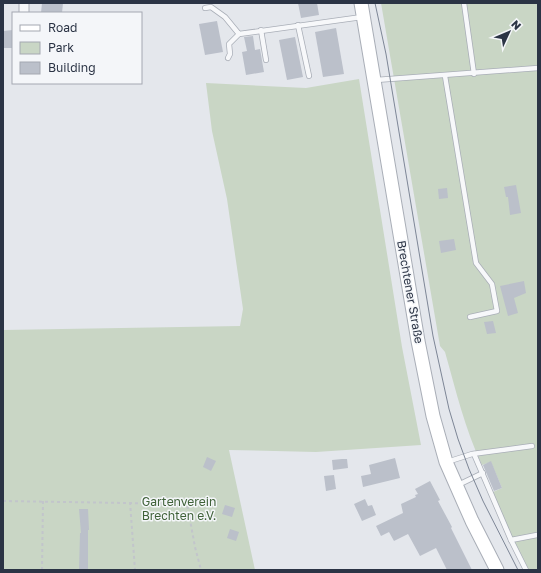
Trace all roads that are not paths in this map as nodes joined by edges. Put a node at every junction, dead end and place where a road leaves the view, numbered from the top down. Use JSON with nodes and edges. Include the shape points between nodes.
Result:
{"nodes":[{"id":1,"x":362,"y":3,"type":"edge"},
{"id":2,"x":464,"y":3,"type":"edge"},
{"id":3,"x":205,"y":8,"type":"dead end"},
{"id":4,"x":364,"y":16,"type":"junction"},
{"id":5,"x":298,"y":25,"type":"junction"},
{"id":6,"x":261,"y":30,"type":"junction"},
{"id":7,"x":239,"y":34,"type":"junction"},
{"id":8,"x":228,"y":58,"type":"dead end"},
{"id":9,"x":266,"y":60,"type":"dead end"},
{"id":10,"x":538,"y":68,"type":"edge"},
{"id":11,"x":474,"y":74,"type":"junction"},
{"id":12,"x":309,"y":76,"type":"dead end"},
{"id":13,"x":445,"y":76,"type":"junction"},
{"id":14,"x":375,"y":80,"type":"junction"},
{"id":15,"x":470,"y":317,"type":"dead end"},
{"id":16,"x":532,"y":446,"type":"dead end"},
{"id":17,"x":474,"y":454,"type":"junction"},
{"id":18,"x":446,"y":462,"type":"junction"},
{"id":19,"x":482,"y":473,"type":"junction"},
{"id":20,"x":457,"y":486,"type":"junction"},
{"id":21,"x":537,"y":535,"type":"edge"},
{"id":22,"x":511,"y":540,"type":"junction"},
{"id":23,"x":497,"y":570,"type":"edge"},
{"id":24,"x":526,"y":570,"type":"edge"}],
"edges":[{"from":1,"to":4,"type":"main road","name":"Brechtener Straße"},
{"from":2,"to":11,"type":"lane"},
{"from":3,"to":7,"type":"lane","via":[[211,7],[225,17]]},
{"from":4,"to":5,"type":"lane"},
{"from":4,"to":14,"type":"main road","name":"Brechtener Straße"},
{"from":5,"to":6,"type":"lane"},
{"from":5,"to":12,"type":"lane"},
{"from":6,"to":7,"type":"lane"},
{"from":6,"to":9,"type":"lane"},
{"from":7,"to":8,"type":"lane","via":[[229,44]]},
{"from":10,"to":11,"type":"lane"},
{"from":11,"to":13,"type":"lane"},
{"from":13,"to":14,"type":"lane"},
{"from":13,"to":15,"type":"lane","via":[[476,263],[492,284],[497,311]]},
{"from":14,"to":18,"type":"main road","name":"Brechtener Straße","via":[[418,341],[433,416]]},
{"from":16,"to":17,"type":"lane"},
{"from":17,"to":18,"type":"lane"},
{"from":17,"to":19,"type":"lane"},
{"from":18,"to":20,"type":"main road","name":"Brechtener Straße"},
{"from":19,"to":20,"type":"lane"},
{"from":19,"to":22,"type":"lane"},
{"from":20,"to":23,"type":"main road","name":"Brechtener Straße"},
{"from":21,"to":22,"type":"lane"},
{"from":22,"to":24,"type":"lane"}]}
